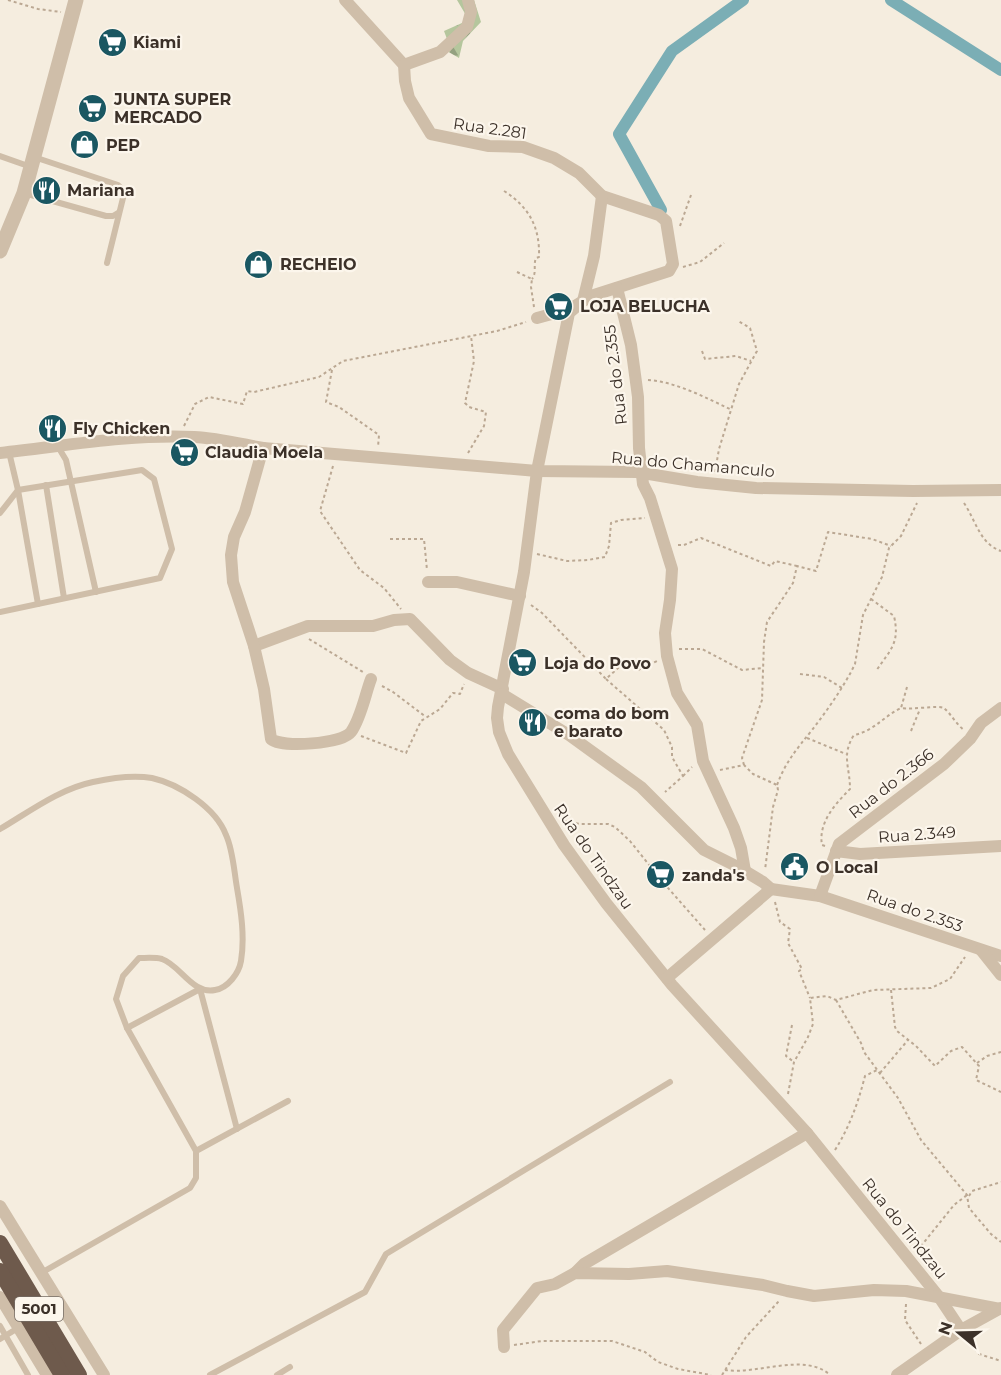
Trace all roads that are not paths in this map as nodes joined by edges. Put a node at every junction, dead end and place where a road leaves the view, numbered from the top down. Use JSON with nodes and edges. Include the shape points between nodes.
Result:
{"nodes":[{"id":1,"x":345,"y":0,"type":"edge"},
{"id":2,"x":468,"y":0,"type":"edge"},
{"id":3,"x":74,"y":7,"type":"edge"},
{"id":4,"x":404,"y":65,"type":"junction"},
{"id":5,"x":0,"y":156,"type":"edge"},
{"id":6,"x":33,"y":162,"type":"junction"},
{"id":7,"x":24,"y":193,"type":"junction"},
{"id":8,"x":602,"y":196,"type":"junction"},
{"id":9,"x":118,"y":213,"type":"junction"},
{"id":10,"x":0,"y":251,"type":"edge"},
{"id":11,"x":107,"y":263,"type":"dead end"},
{"id":12,"x":616,"y":288,"type":"junction"},
{"id":13,"x":588,"y":298,"type":"junction"},
{"id":14,"x":537,"y":318,"type":"road end"},
{"id":15,"x":56,"y":445,"type":"junction"},
{"id":16,"x":269,"y":449,"type":"junction"},
{"id":17,"x":4,"y":453,"type":"edge"},
{"id":18,"x":537,"y":471,"type":"junction"},
{"id":19,"x":642,"y":473,"type":"junction"},
{"id":20,"x":71,"y":481,"type":"junction"},
{"id":21,"x":46,"y":485,"type":"junction"},
{"id":22,"x":18,"y":490,"type":"junction"},
{"id":23,"x":1001,"y":490,"type":"edge"},
{"id":24,"x":0,"y":513,"type":"edge"},
{"id":25,"x":428,"y":582,"type":"road end"},
{"id":26,"x":96,"y":592,"type":"junction"},
{"id":27,"x":64,"y":598,"type":"junction"},
{"id":28,"x":519,"y":599,"type":"junction"},
{"id":29,"x":38,"y":604,"type":"junction"},
{"id":30,"x":0,"y":612,"type":"edge"},
{"id":31,"x":254,"y":646,"type":"junction"},
{"id":32,"x":371,"y":679,"type":"dead end"},
{"id":33,"x":502,"y":692,"type":"junction"},
{"id":34,"x":1001,"y":708,"type":"edge"},
{"id":35,"x":0,"y":829,"type":"edge"},
{"id":36,"x":1001,"y":846,"type":"edge"},
{"id":37,"x":836,"y":851,"type":"junction"},
{"id":38,"x":745,"y":871,"type":"junction"},
{"id":39,"x":767,"y":885,"type":"junction"},
{"id":40,"x":820,"y":896,"type":"junction"},
{"id":41,"x":981,"y":950,"type":"junction"},
{"id":42,"x":1001,"y":956,"type":"edge"},
{"id":43,"x":1001,"y":975,"type":"edge"},
{"id":44,"x":667,"y":978,"type":"junction"},
{"id":45,"x":200,"y":989,"type":"junction"},
{"id":46,"x":127,"y":1028,"type":"junction"},
{"id":47,"x":670,"y":1082,"type":"dead end"},
{"id":48,"x":288,"y":1101,"type":"dead end"},
{"id":49,"x":237,"y":1129,"type":"junction"},
{"id":50,"x":807,"y":1132,"type":"junction"},
{"id":51,"x":196,"y":1151,"type":"junction"},
{"id":52,"x":0,"y":1206,"type":"edge"},
{"id":53,"x":0,"y":1243,"type":"edge"},
{"id":54,"x":0,"y":1271,"type":"edge"},
{"id":55,"x":41,"y":1273,"type":"junction"},
{"id":56,"x":575,"y":1273,"type":"junction"},
{"id":57,"x":0,"y":1297,"type":"edge"},
{"id":58,"x":939,"y":1297,"type":"junction"},
{"id":59,"x":1000,"y":1309,"type":"edge"},
{"id":60,"x":0,"y":1326,"type":"edge"},
{"id":61,"x":19,"y":1328,"type":"junction"},
{"id":62,"x":960,"y":1331,"type":"junction"},
{"id":63,"x":3,"y":1338,"type":"edge"},
{"id":64,"x":504,"y":1347,"type":"road end"},
{"id":65,"x":290,"y":1367,"type":"dead end"},
{"id":66,"x":27,"y":1375,"type":"edge"},
{"id":67,"x":47,"y":1375,"type":"edge"},
{"id":68,"x":62,"y":1375,"type":"edge"},
{"id":69,"x":79,"y":1375,"type":"edge"},
{"id":70,"x":104,"y":1375,"type":"edge"},
{"id":71,"x":210,"y":1375,"type":"edge"},
{"id":72,"x":277,"y":1375,"type":"edge"},
{"id":73,"x":897,"y":1375,"type":"edge"}],
"edges":[{"from":1,"to":4,"type":"street"},
{"from":2,"to":4,"type":"street","via":[[471,20],[461,33],[440,52]]},
{"from":3,"to":6,"type":"street"},
{"from":4,"to":8,"type":"street","name":"Rua 2.281","via":[[409,98],[434,136],[489,146],[523,147],[554,158],[579,173]]},
{"from":5,"to":6,"type":"lane"},
{"from":6,"to":7,"type":"street"},
{"from":6,"to":9,"type":"lane","via":[[118,185],[124,194]]},
{"from":7,"to":9,"type":"lane","via":[[106,216]]},
{"from":7,"to":10,"type":"street"},
{"from":8,"to":12,"type":"street","name":"Rua 2.281","via":[[659,215],[666,221],[672,251],[669,271]]},
{"from":8,"to":13,"type":"street","name":"Rua do Tindzau"},
{"from":9,"to":11,"type":"lane"},
{"from":12,"to":13,"type":"street"},
{"from":12,"to":19,"type":"street","name":"Rua do 2.355","via":[[627,324]]},
{"from":13,"to":14,"type":"street","via":[[570,309]]},
{"from":13,"to":18,"type":"street","name":"Rua do Tindzau","via":[[569,313]]},
{"from":15,"to":16,"type":"street","name":"Rua do Chamanculo","via":[[107,438],[180,436]]},
{"from":15,"to":17,"type":"street","name":"Rua do Chamanculo"},
{"from":15,"to":20,"type":"lane","via":[[66,460]]},
{"from":16,"to":18,"type":"street","name":"Rua do Chamanculo"},
{"from":16,"to":31,"type":"street","via":[[234,537],[231,555],[233,582]]},
{"from":17,"to":22,"type":"lane"},
{"from":18,"to":19,"type":"street","name":"Rua do Chamanculo"},
{"from":18,"to":28,"type":"street","name":"Rua do Tindzau"},
{"from":19,"to":23,"type":"street","name":"Rua do Chamanculo","via":[[756,488]]},
{"from":19,"to":38,"type":"street","name":"Rua do 2.355","via":[[672,569],[665,633],[677,693],[698,725],[703,761],[734,828]]},
{"from":20,"to":21,"type":"lane"},
{"from":20,"to":26,"type":"lane"},
{"from":20,"to":26,"type":"lane","via":[[142,470],[154,479],[172,549],[160,578]]},
{"from":21,"to":22,"type":"lane"},
{"from":21,"to":27,"type":"lane"},
{"from":22,"to":24,"type":"lane"},
{"from":22,"to":29,"type":"lane"},
{"from":25,"to":28,"type":"street","via":[[457,582]]},
{"from":26,"to":27,"type":"lane"},
{"from":27,"to":29,"type":"lane"},
{"from":28,"to":33,"type":"street","name":"Rua do Tindzau"},
{"from":29,"to":30,"type":"lane"},
{"from":31,"to":32,"type":"street","via":[[274,741],[304,744],[340,739],[350,733]]},
{"from":31,"to":33,"type":"street","via":[[308,626],[373,626],[410,619],[450,660]]},
{"from":33,"to":38,"type":"street","via":[[641,787],[704,850]]},
{"from":33,"to":44,"type":"street","name":"Rua do Tindzau","via":[[497,718],[508,754],[606,903]]},
{"from":34,"to":37,"type":"street","name":"Rua do 2.366","via":[[981,723],[944,764],[839,844]]},
{"from":35,"to":45,"type":"lane","via":[[62,793],[93,782],[151,778],[193,796],[226,834],[242,918],[241,962],[235,975],[224,987],[213,991]]},
{"from":36,"to":37,"type":"street","name":"Rua 2.349","via":[[860,854]]},
{"from":37,"to":40,"type":"street","name":"Rua do 2.366"},
{"from":38,"to":39,"type":"street"},
{"from":39,"to":40,"type":"street","name":"Rua do 2.353"},
{"from":39,"to":44,"type":"street"},
{"from":40,"to":41,"type":"street","name":"Rua do 2.353"},
{"from":41,"to":42,"type":"street","name":"Rua do 2.353"},
{"from":41,"to":43,"type":"street"},
{"from":44,"to":50,"type":"street","name":"Rua do Tindzau"},
{"from":45,"to":46,"type":"lane"},
{"from":45,"to":46,"type":"lane","via":[[163,959],[139,958],[123,976],[116,999]]},
{"from":45,"to":49,"type":"lane"},
{"from":46,"to":51,"type":"lane"},
{"from":47,"to":71,"type":"lane","via":[[386,1254],[365,1292]]},
{"from":48,"to":49,"type":"lane"},
{"from":49,"to":51,"type":"lane"},
{"from":50,"to":56,"type":"street","via":[[584,1264]]},
{"from":50,"to":58,"type":"street","name":"Rua do Tindzau"},
{"from":51,"to":55,"type":"lane","via":[[196,1178],[190,1188]]},
{"from":52,"to":55,"type":"street"},
{"from":53,"to":69,"type":"highway","number":"5001"},
{"from":54,"to":68,"type":"highway","number":"5001"},
{"from":55,"to":70,"type":"street"},
{"from":56,"to":58,"type":"street","via":[[667,1271],[814,1296],[874,1290]]},
{"from":56,"to":64,"type":"street","via":[[537,1288],[503,1330]]},
{"from":57,"to":61,"type":"street"},
{"from":58,"to":59,"type":"street"},
{"from":58,"to":62,"type":"street","name":"Rua do Tindzau"},
{"from":59,"to":62,"type":"street"},
{"from":60,"to":63,"type":"lane"},
{"from":61,"to":63,"type":"lane"},
{"from":61,"to":67,"type":"street"},
{"from":62,"to":73,"type":"street"},
{"from":63,"to":66,"type":"lane"},
{"from":65,"to":72,"type":"lane"}]}
